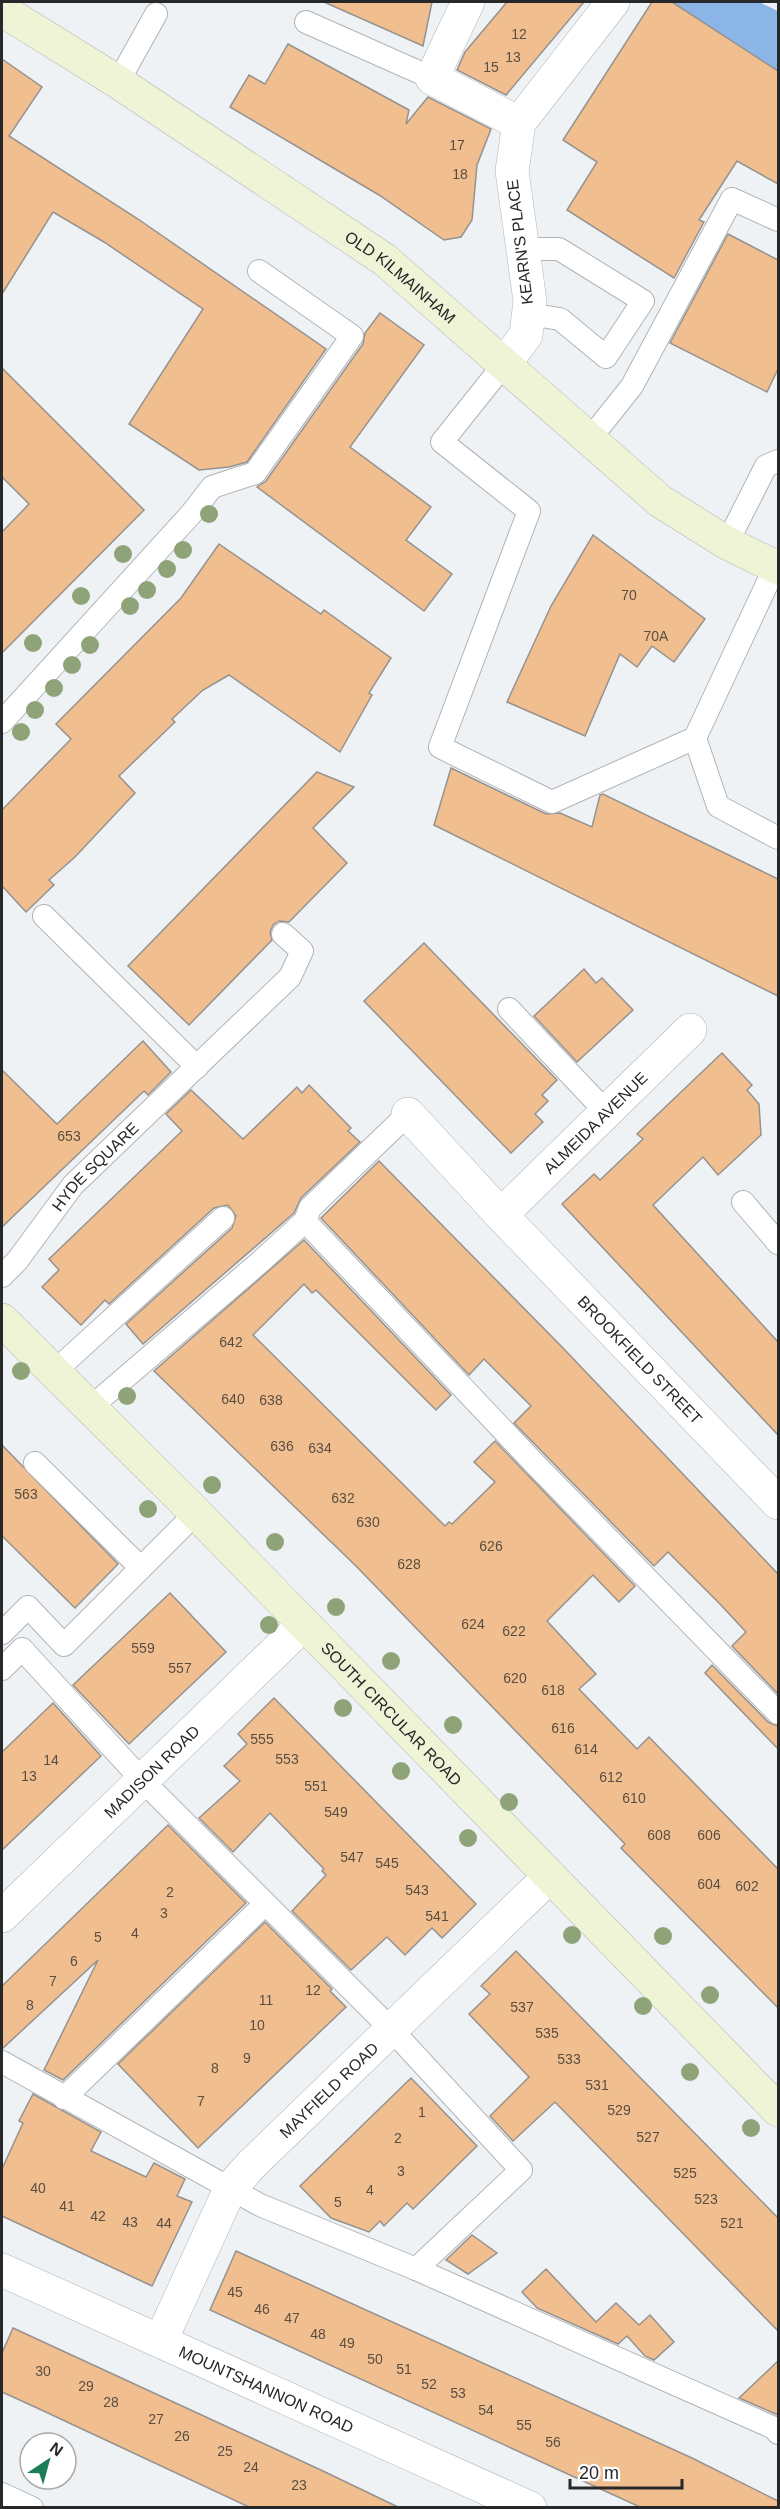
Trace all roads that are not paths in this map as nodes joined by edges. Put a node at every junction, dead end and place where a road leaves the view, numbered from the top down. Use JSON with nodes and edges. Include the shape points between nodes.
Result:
{"nodes":[{"id":1,"x":468,"y":2,"type":"edge"},
{"id":2,"x":613,"y":2,"type":"edge"},
{"id":3,"x":2,"y":10,"type":"edge"},
{"id":4,"x":156,"y":14,"type":"dead end"},
{"id":5,"x":306,"y":22,"type":"dead end"},
{"id":6,"x":432,"y":78,"type":"junction"},
{"id":7,"x":118,"y":82,"type":"junction"},
{"id":8,"x":507,"y":117,"type":"junction"},
{"id":9,"x":778,"y":220,"type":"edge"},
{"id":10,"x":522,"y":249,"type":"junction"},
{"id":11,"x":259,"y":271,"type":"dead end"},
{"id":12,"x":528,"y":314,"type":"junction"},
{"id":13,"x":504,"y":363,"type":"junction"},
{"id":14,"x":589,"y":440,"type":"junction"},
{"id":15,"x":778,"y":461,"type":"edge"},
{"id":16,"x":727,"y":543,"type":"junction"},
{"id":17,"x":777,"y":567,"type":"edge"},
{"id":18,"x":2,"y":722,"type":"edge"},
{"id":19,"x":694,"y":738,"type":"junction"},
{"id":20,"x":778,"y":838,"type":"edge"},
{"id":21,"x":44,"y":916,"type":"dead end"},
{"id":22,"x":283,"y":934,"type":"dead end"},
{"id":23,"x":509,"y":1009,"type":"dead end"},
{"id":24,"x":690,"y":1030,"type":"dead end"},
{"id":25,"x":197,"y":1067,"type":"junction"},
{"id":26,"x":606,"y":1113,"type":"junction"},
{"id":27,"x":408,"y":1114,"type":"joint"},
{"id":28,"x":743,"y":1202,"type":"dead end"},
{"id":29,"x":501,"y":1215,"type":"junction"},
{"id":30,"x":223,"y":1218,"type":"dead end"},
{"id":31,"x":304,"y":1221,"type":"junction"},
{"id":32,"x":778,"y":1242,"type":"edge"},
{"id":33,"x":2,"y":1276,"type":"edge"},
{"id":34,"x":2,"y":1320,"type":"edge"},
{"id":35,"x":55,"y":1371,"type":"junction"},
{"id":36,"x":91,"y":1407,"type":"junction"},
{"id":37,"x":35,"y":1463,"type":"dead end"},
{"id":38,"x":778,"y":1503,"type":"edge"},
{"id":39,"x":196,"y":1513,"type":"junction"},
{"id":40,"x":141,"y":1568,"type":"junction"},
{"id":41,"x":303,"y":1625,"type":"junction"},
{"id":42,"x":2,"y":1633,"type":"edge"},
{"id":43,"x":2,"y":1669,"type":"edge"},
{"id":44,"x":778,"y":1713,"type":"edge"},
{"id":45,"x":142,"y":1780,"type":"junction"},
{"id":46,"x":549,"y":1877,"type":"junction"},
{"id":47,"x":265,"y":1904,"type":"junction"},
{"id":48,"x":2,"y":1916,"type":"edge"},
{"id":49,"x":391,"y":2030,"type":"junction"},
{"id":50,"x":2,"y":2062,"type":"edge"},
{"id":51,"x":64,"y":2098,"type":"junction"},
{"id":52,"x":778,"y":2110,"type":"edge"},
{"id":53,"x":230,"y":2189,"type":"junction"},
{"id":54,"x":416,"y":2269,"type":"junction"},
{"id":55,"x":2,"y":2270,"type":"edge"},
{"id":56,"x":161,"y":2340,"type":"junction"},
{"id":57,"x":778,"y":2433,"type":"edge"},
{"id":58,"x":2,"y":2494,"type":"edge"},
{"id":59,"x":32,"y":2508,"type":"edge"},
{"id":60,"x":530,"y":2508,"type":"edge"}],
"edges":[{"from":1,"to":6,"type":"street"},
{"from":2,"to":8,"type":"street","name":"KEARN'S PLACE"},
{"from":3,"to":7,"type":"main road","name":"OLD KILMAINHAM"},
{"from":4,"to":7,"type":"lane"},
{"from":5,"to":6,"type":"lane"},
{"from":6,"to":8,"type":"street"},
{"from":7,"to":13,"type":"main road","name":"OLD KILMAINHAM","via":[[385,260]]},
{"from":8,"to":10,"type":"street","name":"KEARN'S PLACE"},
{"from":9,"to":14,"type":"lane","via":[[732,199],[632,386]]},
{"from":10,"to":12,"type":"street","name":"KEARN'S PLACE","via":[[530,301]]},
{"from":10,"to":12,"type":"lane","via":[[559,249],[643,300],[606,357],[560,319]]},
{"from":11,"to":18,"type":"lane","via":[[352,336],[255,473],[212,487],[192,514]]},
{"from":12,"to":13,"type":"street","name":"KEARN'S PLACE","via":[[526,335]]},
{"from":13,"to":14,"type":"main road","name":"OLD KILMAINHAM"},
{"from":13,"to":19,"type":"lane","via":[[441,442],[529,511],[440,747],[552,802]]},
{"from":14,"to":16,"type":"main road","name":"OLD KILMAINHAM","via":[[660,501]]},
{"from":15,"to":16,"type":"lane","via":[[766,466]]},
{"from":16,"to":17,"type":"main road","name":"OLD KILMAINHAM"},
{"from":17,"to":19,"type":"lane"},
{"from":19,"to":20,"type":"lane","via":[[718,806]]},
{"from":21,"to":25,"type":"lane"},
{"from":22,"to":25,"type":"lane","name":"HYDE SQUARE","via":[[302,951],[290,978]]},
{"from":23,"to":26,"type":"lane"},
{"from":24,"to":26,"type":"street","name":"ALMEIDA AVENUE"},
{"from":25,"to":33,"type":"lane","name":"HYDE SQUARE","via":[[73,1185]]},
{"from":26,"to":29,"type":"street","name":"ALMEIDA AVENUE"},
{"from":27,"to":29,"type":"street","name":"BROOKFIELD STREET"},
{"from":27,"to":31,"type":"lane","via":[[310,1208]]},
{"from":28,"to":32,"type":"lane"},
{"from":29,"to":38,"type":"street","name":"BROOKFIELD STREET"},
{"from":30,"to":35,"type":"lane"},
{"from":31,"to":36,"type":"lane"},
{"from":31,"to":44,"type":"lane"},
{"from":34,"to":35,"type":"main road","name":"SOUTH CIRCULAR ROAD"},
{"from":35,"to":36,"type":"main road","name":"SOUTH CIRCULAR ROAD"},
{"from":36,"to":39,"type":"main road","name":"SOUTH CIRCULAR ROAD"},
{"from":37,"to":40,"type":"lane"},
{"from":39,"to":40,"type":"lane"},
{"from":39,"to":41,"type":"main road","name":"SOUTH CIRCULAR ROAD"},
{"from":40,"to":42,"type":"lane","via":[[64,1645],[28,1607]]},
{"from":41,"to":45,"type":"street","name":"MADISON ROAD"},
{"from":41,"to":46,"type":"main road","name":"SOUTH CIRCULAR ROAD"},
{"from":43,"to":45,"type":"lane","via":[[22,1649]]},
{"from":45,"to":47,"type":"lane"},
{"from":45,"to":48,"type":"street","name":"MADISON ROAD"},
{"from":46,"to":49,"type":"street","name":"MAYFIELD ROAD"},
{"from":46,"to":52,"type":"main road","name":"SOUTH CIRCULAR ROAD"},
{"from":47,"to":49,"type":"lane"},
{"from":47,"to":51,"type":"lane"},
{"from":49,"to":53,"type":"street","name":"MAYFIELD ROAD"},
{"from":49,"to":54,"type":"lane","via":[[521,2170]]},
{"from":50,"to":51,"type":"lane"},
{"from":51,"to":53,"type":"lane"},
{"from":53,"to":54,"type":"lane"},
{"from":53,"to":56,"type":"street","name":"MAYFIELD ROAD"},
{"from":54,"to":57,"type":"lane"},
{"from":55,"to":56,"type":"street","name":"MOUNTSHANNON ROAD"},
{"from":56,"to":60,"type":"street","name":"MOUNTSHANNON ROAD"},
{"from":58,"to":59,"type":"lane"}]}
